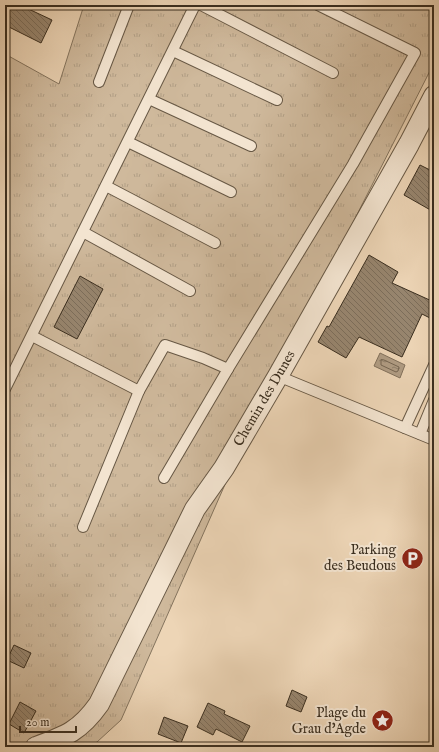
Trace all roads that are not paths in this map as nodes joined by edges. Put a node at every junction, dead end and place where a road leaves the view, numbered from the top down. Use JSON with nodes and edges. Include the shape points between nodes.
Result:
{"nodes":[{"id":1,"x":129,"y":5,"type":"edge"},
{"id":2,"x":195,"y":5,"type":"edge"},
{"id":3,"x":201,"y":5,"type":"edge"},
{"id":4,"x":318,"y":5,"type":"edge"},
{"id":5,"x":172,"y":51,"type":"junction"},
{"id":6,"x":333,"y":73,"type":"dead end"},
{"id":7,"x":99,"y":82,"type":"dead end"},
{"id":8,"x":434,"y":96,"type":"edge"},
{"id":9,"x":149,"y":99,"type":"junction"},
{"id":10,"x":276,"y":100,"type":"dead end"},
{"id":11,"x":128,"y":142,"type":"junction"},
{"id":12,"x":251,"y":146,"type":"dead end"},
{"id":13,"x":106,"y":186,"type":"junction"},
{"id":14,"x":231,"y":192,"type":"dead end"},
{"id":15,"x":84,"y":232,"type":"junction"},
{"id":16,"x":215,"y":243,"type":"dead end"},
{"id":17,"x":190,"y":291,"type":"dead end"},
{"id":18,"x":32,"y":336,"type":"junction"},
{"id":19,"x":434,"y":365,"type":"edge"},
{"id":20,"x":228,"y":369,"type":"junction"},
{"id":21,"x":278,"y":376,"type":"junction"},
{"id":22,"x":5,"y":389,"type":"edge"},
{"id":23,"x":139,"y":391,"type":"junction"},
{"id":24,"x":434,"y":400,"type":"edge"},
{"id":25,"x":405,"y":428,"type":"junction"},
{"id":26,"x":420,"y":434,"type":"junction"},
{"id":27,"x":434,"y":440,"type":"edge"},
{"id":28,"x":164,"y":478,"type":"dead end"},
{"id":29,"x":83,"y":527,"type":"dead end"},
{"id":30,"x":36,"y":747,"type":"edge"}],
"edges":[{"from":1,"to":7,"type":"lane"},
{"from":2,"to":5,"type":"lane"},
{"from":3,"to":6,"type":"lane"},
{"from":4,"to":20,"type":"lane","via":[[416,53],[353,164]]},
{"from":5,"to":9,"type":"lane"},
{"from":5,"to":10,"type":"lane"},
{"from":8,"to":21,"type":"street","name":"Chemin des Dunes"},
{"from":9,"to":11,"type":"lane"},
{"from":9,"to":12,"type":"lane"},
{"from":11,"to":13,"type":"lane"},
{"from":11,"to":14,"type":"lane"},
{"from":13,"to":15,"type":"lane"},
{"from":13,"to":16,"type":"lane"},
{"from":15,"to":17,"type":"lane"},
{"from":15,"to":18,"type":"lane"},
{"from":18,"to":22,"type":"lane"},
{"from":18,"to":23,"type":"lane"},
{"from":19,"to":25,"type":"lane"},
{"from":20,"to":23,"type":"lane","via":[[165,345]]},
{"from":20,"to":28,"type":"lane"},
{"from":21,"to":25,"type":"lane"},
{"from":21,"to":30,"type":"street","name":"Chemin des Dunes","via":[[224,468],[195,509],[98,704],[80,726],[68,734]]},
{"from":23,"to":29,"type":"lane"},
{"from":24,"to":26,"type":"lane"},
{"from":25,"to":26,"type":"lane"},
{"from":26,"to":27,"type":"lane"}]}
